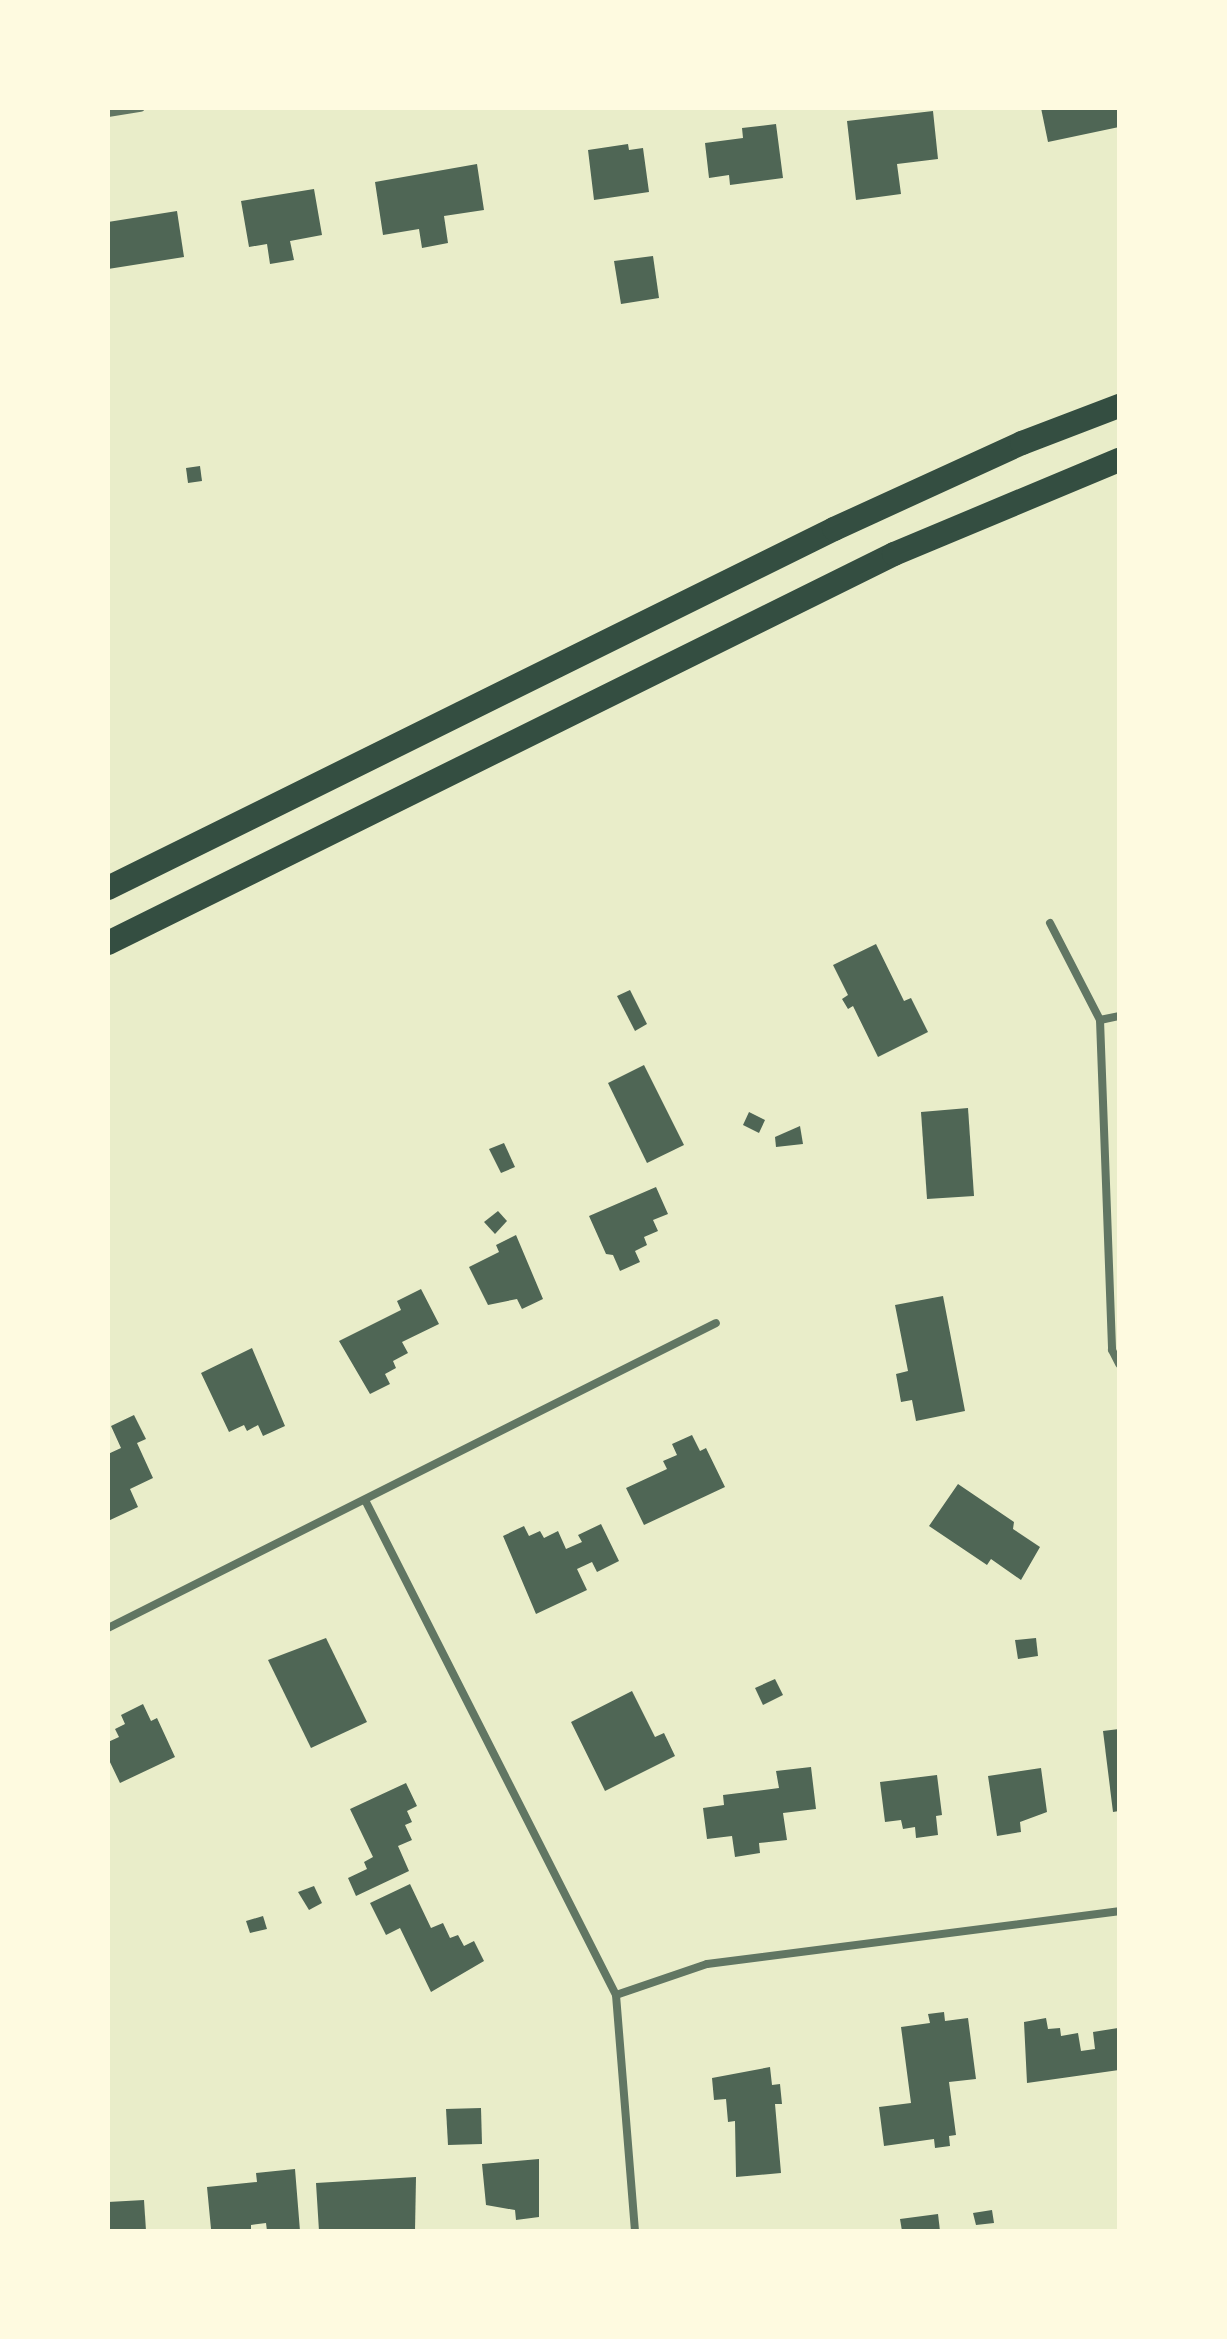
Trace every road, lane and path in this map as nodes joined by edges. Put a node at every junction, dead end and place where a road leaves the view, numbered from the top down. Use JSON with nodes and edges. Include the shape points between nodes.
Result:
{"nodes":[{"id":1,"x":141,"y":108,"type":"edge"},
{"id":2,"x":108,"y":113,"type":"edge"},
{"id":3,"x":1119,"y":406,"type":"edge"},
{"id":4,"x":1119,"y":460,"type":"edge"},
{"id":5,"x":108,"y":888,"type":"edge"},
{"id":6,"x":1050,"y":923,"type":"dead end"},
{"id":7,"x":108,"y":943,"type":"edge"},
{"id":8,"x":1119,"y":1016,"type":"edge"},
{"id":9,"x":1100,"y":1020,"type":"junction"},
{"id":10,"x":716,"y":1323,"type":"dead end"},
{"id":11,"x":1119,"y":1364,"type":"edge"},
{"id":12,"x":365,"y":1500,"type":"junction"},
{"id":13,"x":108,"y":1628,"type":"edge"},
{"id":14,"x":1119,"y":1911,"type":"edge"},
{"id":15,"x":616,"y":1995,"type":"junction"},
{"id":16,"x":635,"y":2231,"type":"edge"}],
"edges":[{"from":1,"to":2,"type":"street"},
{"from":3,"to":5,"type":"highway","via":[[1022,443],[834,529]]},
{"from":4,"to":7,"type":"highway","via":[[894,554]]},
{"from":6,"to":9,"type":"street"},
{"from":8,"to":9,"type":"street"},
{"from":9,"to":11,"type":"street","via":[[1112,1350]]},
{"from":10,"to":12,"type":"street"},
{"from":12,"to":13,"type":"street"},
{"from":12,"to":15,"type":"street"},
{"from":14,"to":15,"type":"street","via":[[707,1964]]},
{"from":15,"to":16,"type":"street"}]}
